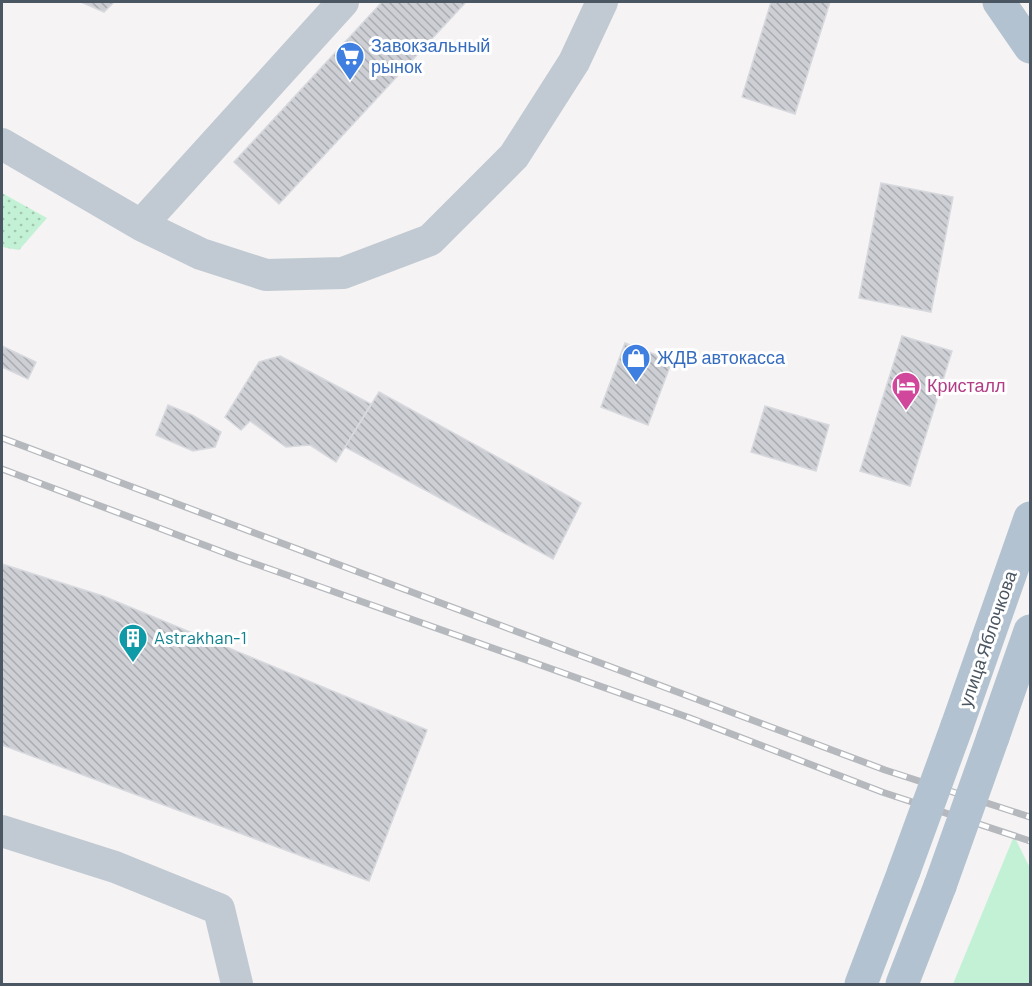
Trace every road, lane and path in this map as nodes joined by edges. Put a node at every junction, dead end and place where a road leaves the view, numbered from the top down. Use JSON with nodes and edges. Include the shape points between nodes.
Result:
{"nodes":[{"id":1,"x":343,"y":2,"type":"edge"},
{"id":2,"x":602,"y":2,"type":"edge"},
{"id":3,"x":999,"y":2,"type":"edge"},
{"id":4,"x":1030,"y":47,"type":"edge"},
{"id":5,"x":2,"y":144,"type":"edge"},
{"id":6,"x":141,"y":225,"type":"junction"},
{"id":7,"x":1030,"y":518,"type":"edge"},
{"id":8,"x":1030,"y":631,"type":"edge"},
{"id":9,"x":2,"y":831,"type":"edge"},
{"id":10,"x":237,"y":984,"type":"edge"},
{"id":11,"x":861,"y":984,"type":"edge"},
{"id":12,"x":902,"y":984,"type":"edge"}],
"edges":[{"from":1,"to":6,"type":"street"},
{"from":2,"to":6,"type":"street","via":[[574,63],[514,156],[430,240],[343,273],[266,275],[201,254]]},
{"from":3,"to":4,"type":"main road"},
{"from":5,"to":6,"type":"street"},
{"from":7,"to":11,"type":"main road","name":"улица Яблочкова","bridge":true},
{"from":8,"to":12,"type":"main road","name":"улица Яблочкова","bridge":true},
{"from":9,"to":10,"type":"street","via":[[115,867],[219,909]]}]}
